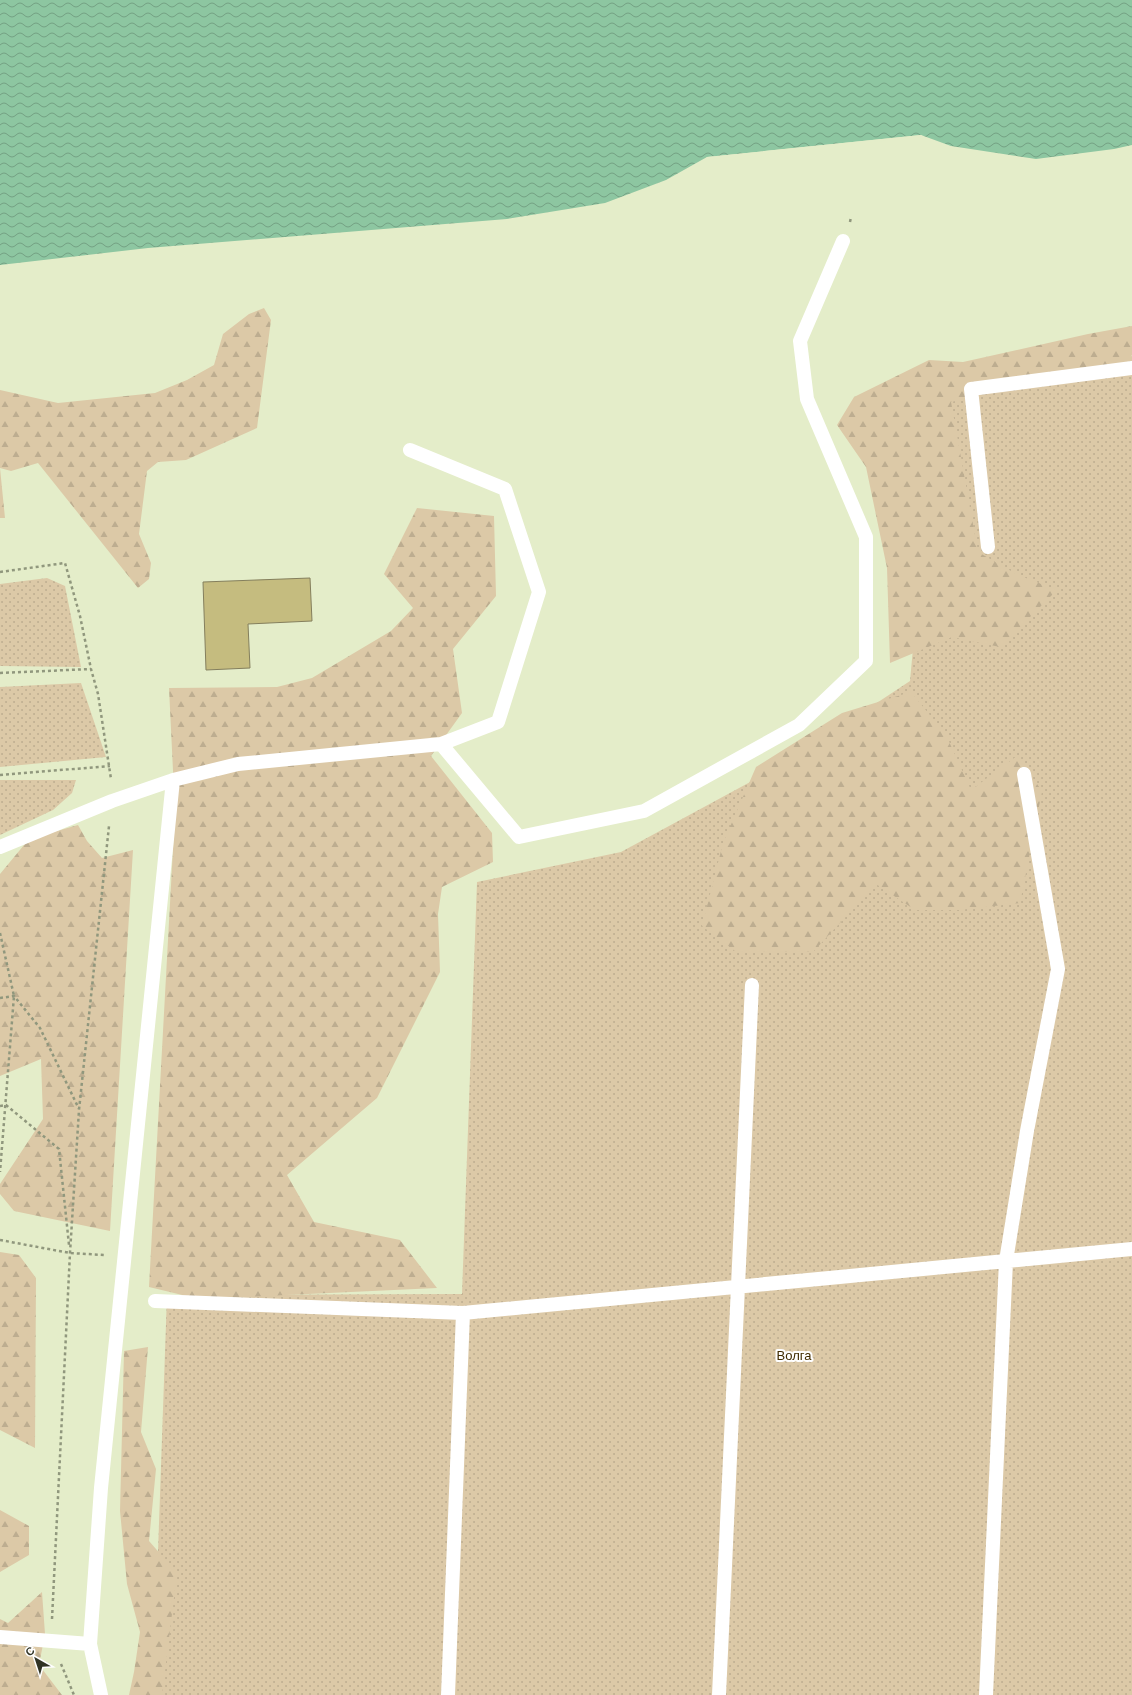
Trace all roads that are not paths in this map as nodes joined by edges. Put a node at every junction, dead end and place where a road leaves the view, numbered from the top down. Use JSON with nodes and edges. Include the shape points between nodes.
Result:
{"nodes":[{"id":1,"x":843,"y":241,"type":"dead end"},
{"id":2,"x":1132,"y":368,"type":"edge"},
{"id":3,"x":410,"y":450,"type":"dead end"},
{"id":4,"x":988,"y":547,"type":"dead end"},
{"id":5,"x":441,"y":744,"type":"junction"},
{"id":6,"x":1024,"y":774,"type":"dead end"},
{"id":7,"x":173,"y":780,"type":"junction"},
{"id":8,"x":0,"y":847,"type":"edge"},
{"id":9,"x":752,"y":985,"type":"dead end"},
{"id":10,"x":1132,"y":1249,"type":"edge"},
{"id":11,"x":1006,"y":1261,"type":"junction"},
{"id":12,"x":738,"y":1287,"type":"junction"},
{"id":13,"x":155,"y":1301,"type":"dead end"},
{"id":14,"x":463,"y":1313,"type":"junction"},
{"id":15,"x":0,"y":1637,"type":"edge"},
{"id":16,"x":90,"y":1644,"type":"junction"},
{"id":17,"x":101,"y":1695,"type":"edge"},
{"id":18,"x":448,"y":1695,"type":"edge"},
{"id":19,"x":719,"y":1695,"type":"edge"},
{"id":20,"x":986,"y":1695,"type":"edge"}],
"edges":[{"from":1,"to":5,"type":"lane","via":[[800,341],[807,399],[866,537],[866,661],[799,725],[644,811],[519,837]]},
{"from":2,"to":4,"type":"lane","via":[[971,389]]},
{"from":3,"to":5,"type":"lane","via":[[505,489],[539,592],[498,722]]},
{"from":5,"to":7,"type":"lane","via":[[238,764]]},
{"from":6,"to":11,"type":"lane","via":[[1058,968],[1027,1131]]},
{"from":7,"to":8,"type":"lane","via":[[112,801]]},
{"from":7,"to":16,"type":"lane","via":[[101,1488]]},
{"from":9,"to":12,"type":"lane"},
{"from":10,"to":11,"type":"lane"},
{"from":11,"to":12,"type":"lane"},
{"from":11,"to":20,"type":"lane"},
{"from":12,"to":14,"type":"lane"},
{"from":12,"to":19,"type":"lane"},
{"from":13,"to":14,"type":"lane"},
{"from":14,"to":18,"type":"lane"},
{"from":15,"to":16,"type":"lane"},
{"from":16,"to":17,"type":"lane"}]}
